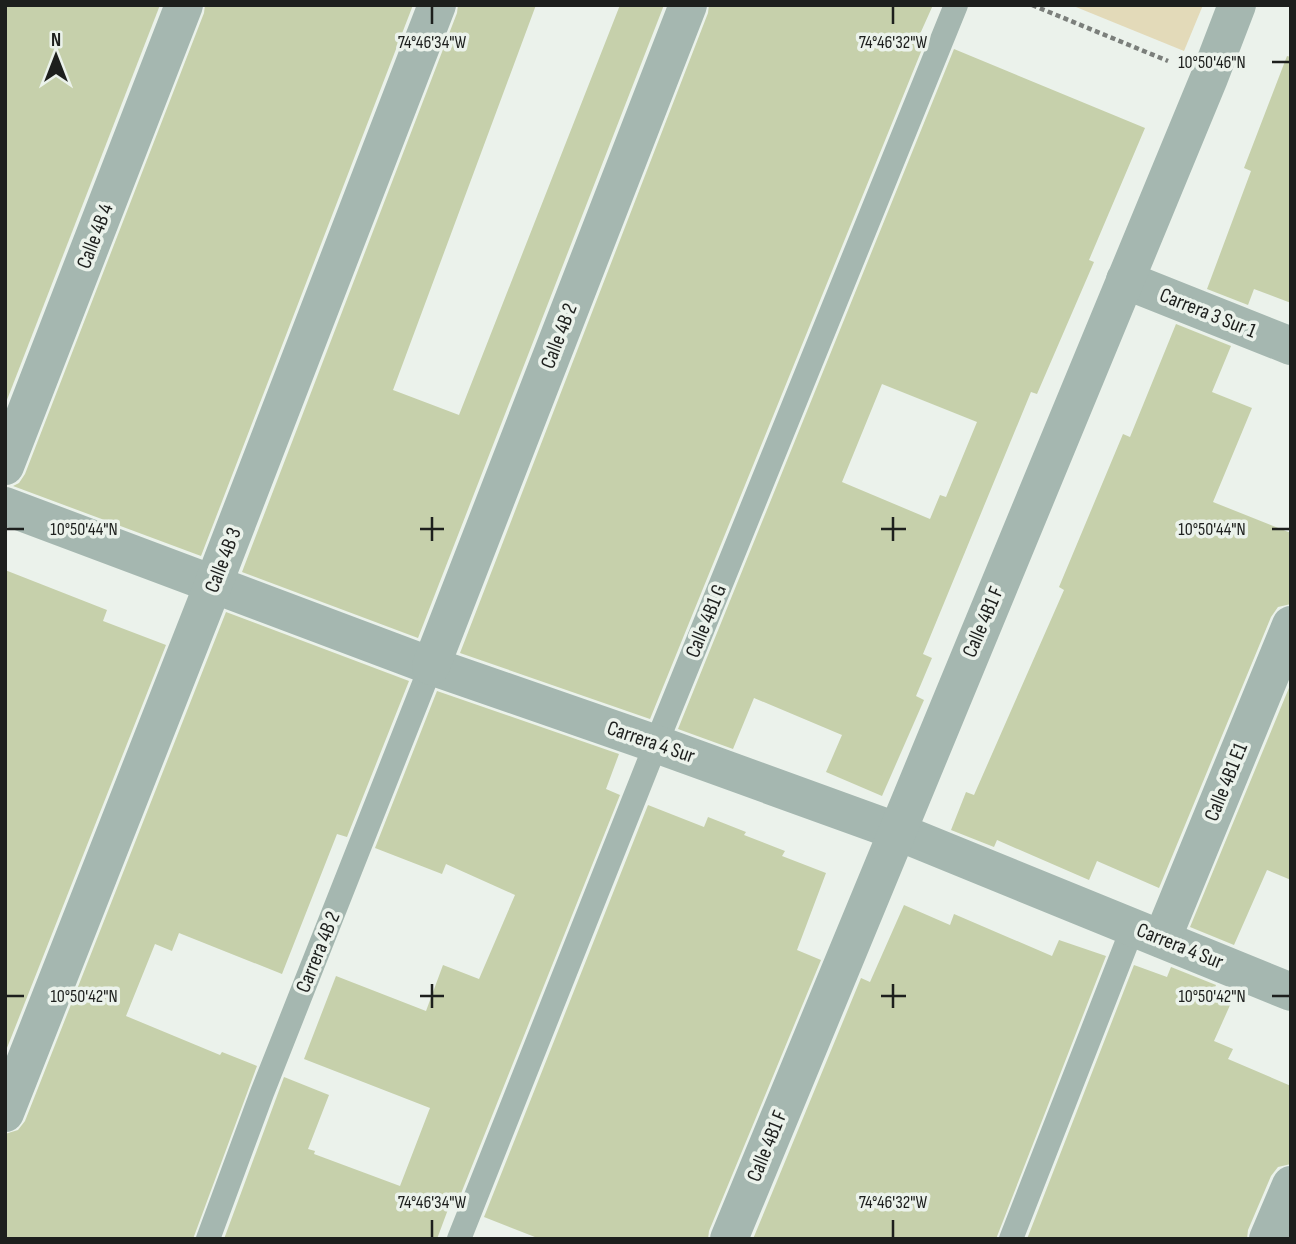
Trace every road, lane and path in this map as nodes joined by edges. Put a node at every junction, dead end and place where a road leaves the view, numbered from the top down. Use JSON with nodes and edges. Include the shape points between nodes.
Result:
{"nodes":[{"id":1,"x":184,"y":5,"type":"edge"},
{"id":2,"x":437,"y":5,"type":"edge"},
{"id":3,"x":688,"y":5,"type":"edge"},
{"id":4,"x":956,"y":5,"type":"edge"},
{"id":5,"x":1032,"y":5,"type":"edge"},
{"id":6,"x":1237,"y":5,"type":"edge"},
{"id":7,"x":1209,"y":78,"type":"junction"},
{"id":8,"x":1125,"y":280,"type":"junction"},
{"id":9,"x":1291,"y":346,"type":"edge"},
{"id":10,"x":5,"y":466,"type":"edge"},
{"id":11,"x":5,"y":506,"type":"edge"},
{"id":12,"x":213,"y":585,"type":"junction"},
{"id":13,"x":1291,"y":625,"type":"edge"},
{"id":14,"x":431,"y":666,"type":"junction"},
{"id":15,"x":656,"y":744,"type":"junction"},
{"id":16,"x":896,"y":831,"type":"junction"},
{"id":17,"x":1147,"y":933,"type":"junction"},
{"id":18,"x":1291,"y":992,"type":"edge"},
{"id":19,"x":5,"y":1114,"type":"edge"},
{"id":20,"x":1291,"y":1185,"type":"edge"},
{"id":21,"x":208,"y":1239,"type":"edge"},
{"id":22,"x":459,"y":1239,"type":"edge"},
{"id":23,"x":729,"y":1239,"type":"edge"},
{"id":24,"x":1011,"y":1239,"type":"edge"},
{"id":25,"x":1268,"y":1239,"type":"edge"}],
"edges":[{"from":1,"to":10,"type":"street","name":"Calle 4B 4"},
{"from":2,"to":12,"type":"street","name":"Calle 4B 3"},
{"from":3,"to":14,"type":"street","name":"Calle 4B 2"},
{"from":4,"to":15,"type":"lane","name":"Calle 4B1 G"},
{"from":5,"to":7,"type":"path"},
{"from":6,"to":7,"type":"street","name":"Calle 4B1 F"},
{"from":7,"to":8,"type":"street","name":"Calle 4B1 F"},
{"from":8,"to":9,"type":"street","name":"Carrera 3 Sur 1"},
{"from":8,"to":16,"type":"street","name":"Calle 4B1 F"},
{"from":11,"to":12,"type":"street","name":"Carrera 4 Sur"},
{"from":12,"to":14,"type":"street","name":"Carrera 4 Sur"},
{"from":12,"to":19,"type":"street","name":"Calle 4B 3"},
{"from":13,"to":17,"type":"street","name":"Calle 4B1 E1"},
{"from":14,"to":15,"type":"street","name":"Carrera 4 Sur"},
{"from":14,"to":21,"type":"lane","name":"Carrera 4B 2"},
{"from":15,"to":16,"type":"street","name":"Carrera 4 Sur"},
{"from":15,"to":22,"type":"lane","name":"Calle 4B1 G"},
{"from":16,"to":17,"type":"street","name":"Carrera 4 Sur"},
{"from":16,"to":23,"type":"street","name":"Calle 4B1 F"},
{"from":17,"to":18,"type":"street","name":"Carrera 4 Sur"},
{"from":17,"to":24,"type":"lane","name":"Calle 4B1 E1"},
{"from":20,"to":25,"type":"street"}]}
